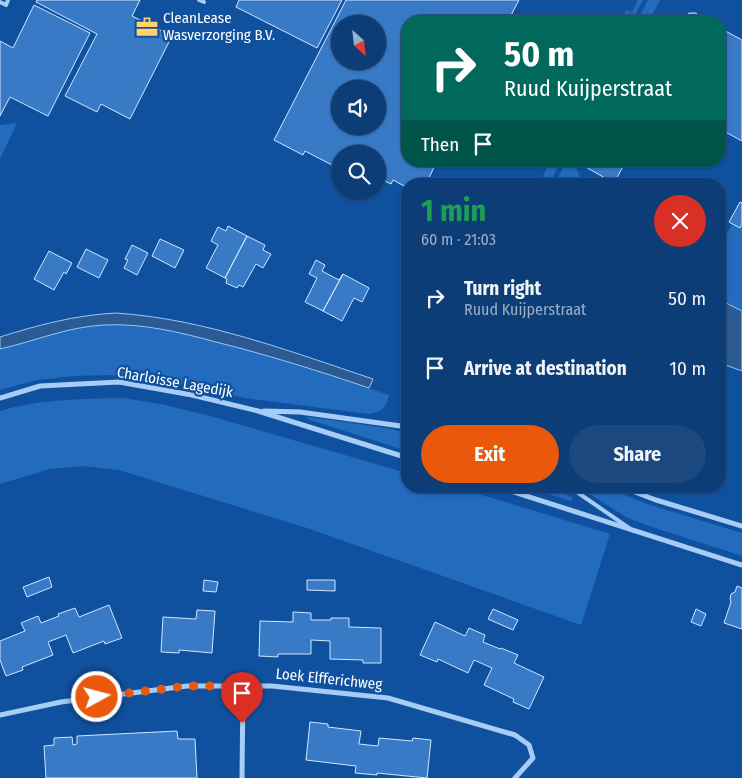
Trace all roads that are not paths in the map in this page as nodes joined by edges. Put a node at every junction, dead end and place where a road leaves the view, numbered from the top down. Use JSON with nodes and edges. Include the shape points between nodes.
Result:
{"nodes":[{"id":1,"x":8,"y":0,"type":"edge"},
{"id":2,"x":199,"y":0,"type":"edge"},
{"id":3,"x":0,"y":2,"type":"edge"},
{"id":4,"x":204,"y":2,"type":"dead end"},
{"id":5,"x":0,"y":398,"type":"edge"},
{"id":6,"x":258,"y":411,"type":"junction"},
{"id":7,"x":401,"y":426,"type":"edge"},
{"id":8,"x":401,"y":456,"type":"edge"},
{"id":9,"x":516,"y":493,"type":"edge"},
{"id":10,"x":578,"y":493,"type":"edge"},
{"id":11,"x":638,"y":493,"type":"edge"},
{"id":12,"x":742,"y":526,"type":"edge"},
{"id":13,"x":636,"y":532,"type":"junction"},
{"id":14,"x":742,"y":566,"type":"edge"},
{"id":15,"x":243,"y":686,"type":"junction"},
{"id":16,"x":0,"y":715,"type":"edge"},
{"id":17,"x":242,"y":778,"type":"edge"},
{"id":18,"x":515,"y":778,"type":"edge"}],
"edges":[{"from":1,"to":3,"type":"lane","via":[[6,6]]},
{"from":2,"to":4,"type":"lane"},
{"from":5,"to":6,"type":"street","name":"Charloisse Lagedijk","via":[[40,386],[119,382]]},
{"from":6,"to":7,"type":"street","name":"Charloisse Lagedijk","via":[[300,412]]},
{"from":6,"to":8,"type":"street","name":"Charloisse Lagedijk"},
{"from":9,"to":13,"type":"street"},
{"from":10,"to":13,"type":"lane"},
{"from":11,"to":12,"type":"street"},
{"from":13,"to":14,"type":"street"},
{"from":15,"to":16,"type":"street","name":"Loek Elfferichweg","via":[[187,686],[61,702]]},
{"from":15,"to":17,"type":"street"},
{"from":15,"to":18,"type":"street","name":"Loek Elfferichweg","via":[[388,698],[515,735],[528,745],[533,758]]}]}
